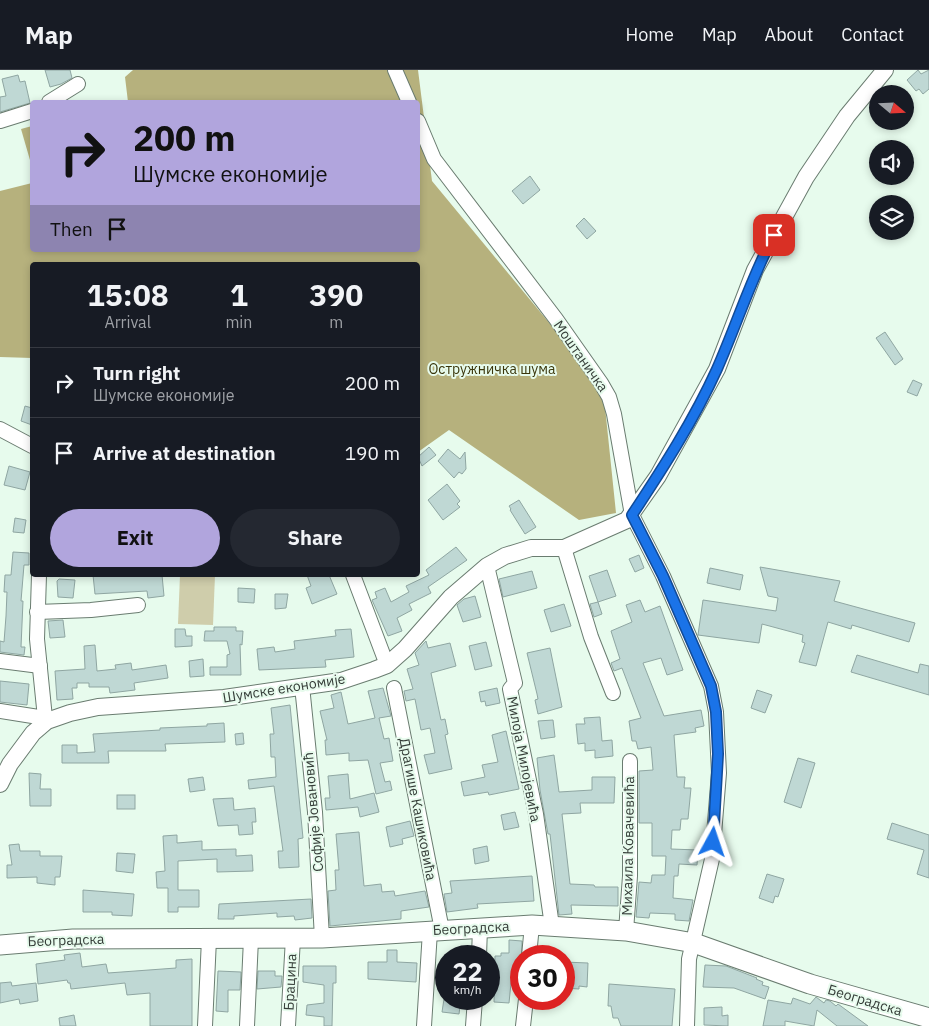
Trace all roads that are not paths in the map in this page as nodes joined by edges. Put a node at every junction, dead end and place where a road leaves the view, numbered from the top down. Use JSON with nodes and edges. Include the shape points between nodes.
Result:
{"nodes":[{"id":1,"x":395,"y":70,"type":"edge"},
{"id":2,"x":885,"y":70,"type":"edge"},
{"id":3,"x":78,"y":84,"type":"dead end"},
{"id":4,"x":51,"y":100,"type":"edge"},
{"id":5,"x":408,"y":100,"type":"edge"},
{"id":6,"x":30,"y":112,"type":"edge"},
{"id":7,"x":0,"y":121,"type":"edge"},
{"id":8,"x":420,"y":127,"type":"edge"},
{"id":9,"x":0,"y":429,"type":"edge"},
{"id":10,"x":30,"y":445,"type":"edge"},
{"id":11,"x":632,"y":515,"type":"junction"},
{"id":12,"x":564,"y":548,"type":"junction"},
{"id":13,"x":487,"y":566,"type":"junction"},
{"id":14,"x":39,"y":577,"type":"edge"},
{"id":15,"x":354,"y":577,"type":"edge"},
{"id":16,"x":138,"y":605,"type":"dead end"},
{"id":17,"x":37,"y":612,"type":"junction"},
{"id":18,"x":0,"y":661,"type":"edge"},
{"id":19,"x":387,"y":664,"type":"junction"},
{"id":20,"x":40,"y":666,"type":"junction"},
{"id":21,"x":302,"y":686,"type":"junction"},
{"id":22,"x":394,"y":688,"type":"dead end"},
{"id":23,"x":613,"y":692,"type":"dead end"},
{"id":24,"x":0,"y":711,"type":"edge"},
{"id":25,"x":46,"y":720,"type":"junction"},
{"id":26,"x":630,"y":761,"type":"dead end"},
{"id":27,"x":0,"y":784,"type":"edge"},
{"id":28,"x":532,"y":925,"type":"junction"},
{"id":29,"x":552,"y":926,"type":"junction"},
{"id":30,"x":480,"y":928,"type":"junction"},
{"id":31,"x":436,"y":930,"type":"junction"},
{"id":32,"x":626,"y":931,"type":"junction"},
{"id":33,"x":293,"y":938,"type":"junction"},
{"id":34,"x":322,"y":938,"type":"junction"},
{"id":35,"x":209,"y":939,"type":"junction"},
{"id":36,"x":251,"y":939,"type":"junction"},
{"id":37,"x":694,"y":943,"type":"junction"},
{"id":38,"x":0,"y":945,"type":"edge"},
{"id":39,"x":479,"y":945,"type":"edge"},
{"id":40,"x":531,"y":945,"type":"edge"},
{"id":41,"x":474,"y":1010,"type":"edge"},
{"id":42,"x":525,"y":1010,"type":"edge"},
{"id":43,"x":929,"y":1018,"type":"edge"},
{"id":44,"x":206,"y":1026,"type":"edge"},
{"id":45,"x":247,"y":1026,"type":"edge"},
{"id":46,"x":288,"y":1026,"type":"edge"},
{"id":47,"x":424,"y":1026,"type":"edge"},
{"id":48,"x":473,"y":1026,"type":"edge"},
{"id":49,"x":523,"y":1026,"type":"edge"},
{"id":50,"x":687,"y":1026,"type":"edge"}],
"edges":[{"from":1,"to":5,"type":"street"},
{"from":2,"to":11,"type":"street","name":"Шумске економије","via":[[847,116],[806,177],[756,270],[717,369],[658,476]]},
{"from":3,"to":4,"type":"street"},
{"from":6,"to":7,"type":"street"},
{"from":8,"to":11,"type":"street","name":"Моштаничка","via":[[434,159],[550,312],[609,397]]},
{"from":9,"to":10,"type":"street"},
{"from":11,"to":12,"type":"street","name":"Шумске економије","via":[[628,520]]},
{"from":11,"to":37,"type":"street","name":"Моштаничка","via":[[663,576],[711,686],[716,712],[719,773],[712,850]]},
{"from":12,"to":13,"type":"street","name":"Шумске економије","via":[[531,548]]},
{"from":12,"to":23,"type":"street","via":[[591,638]]},
{"from":13,"to":19,"type":"street","name":"Шумске економије","via":[[451,597],[405,649]]},
{"from":13,"to":29,"type":"street","name":"Милоја Милојевића","via":[[515,683],[510,689],[536,814]]},
{"from":14,"to":17,"type":"street"},
{"from":15,"to":19,"type":"street"},
{"from":16,"to":17,"type":"street"},
{"from":17,"to":20,"type":"street"},
{"from":18,"to":20,"type":"street"},
{"from":19,"to":21,"type":"street","name":"Шумске економије","via":[[342,681]]},
{"from":20,"to":25,"type":"street"},
{"from":21,"to":25,"type":"street","name":"Шумске економије","via":[[224,698],[98,706]]},
{"from":21,"to":34,"type":"street","name":"Софије Јовановић","via":[[315,812]]},
{"from":22,"to":31,"type":"street","name":"Драгише Кашиковића"},
{"from":24,"to":25,"type":"street"},
{"from":25,"to":27,"type":"street","name":"Шумске економије","via":[[20,748]]},
{"from":26,"to":32,"type":"street","name":"Михаила Ковачевића"},
{"from":28,"to":29,"type":"main road","name":"Београдска"},
{"from":28,"to":30,"type":"main road","name":"Београдска"},
{"from":28,"to":40,"type":"street"},
{"from":29,"to":32,"type":"main road","name":"Београдска"},
{"from":30,"to":31,"type":"main road","name":"Београдска"},
{"from":30,"to":39,"type":"street"},
{"from":31,"to":34,"type":"main road","name":"Београдска"},
{"from":31,"to":47,"type":"street","name":"Драгише Кашиковића"},
{"from":32,"to":37,"type":"main road","name":"Београдска"},
{"from":33,"to":34,"type":"main road","name":"Београдска"},
{"from":33,"to":36,"type":"main road","name":"Београдска"},
{"from":33,"to":46,"type":"street","name":"Брацина"},
{"from":35,"to":36,"type":"main road","name":"Београдска"},
{"from":35,"to":38,"type":"main road","name":"Београдска","via":[[73,939]]},
{"from":35,"to":44,"type":"street"},
{"from":36,"to":45,"type":"street"},
{"from":37,"to":43,"type":"main road","name":"Београдска","via":[[810,984]]},
{"from":37,"to":50,"type":"street","name":"Моштаничка","via":[[690,959]]},
{"from":41,"to":48,"type":"street"},
{"from":42,"to":49,"type":"street"}]}
